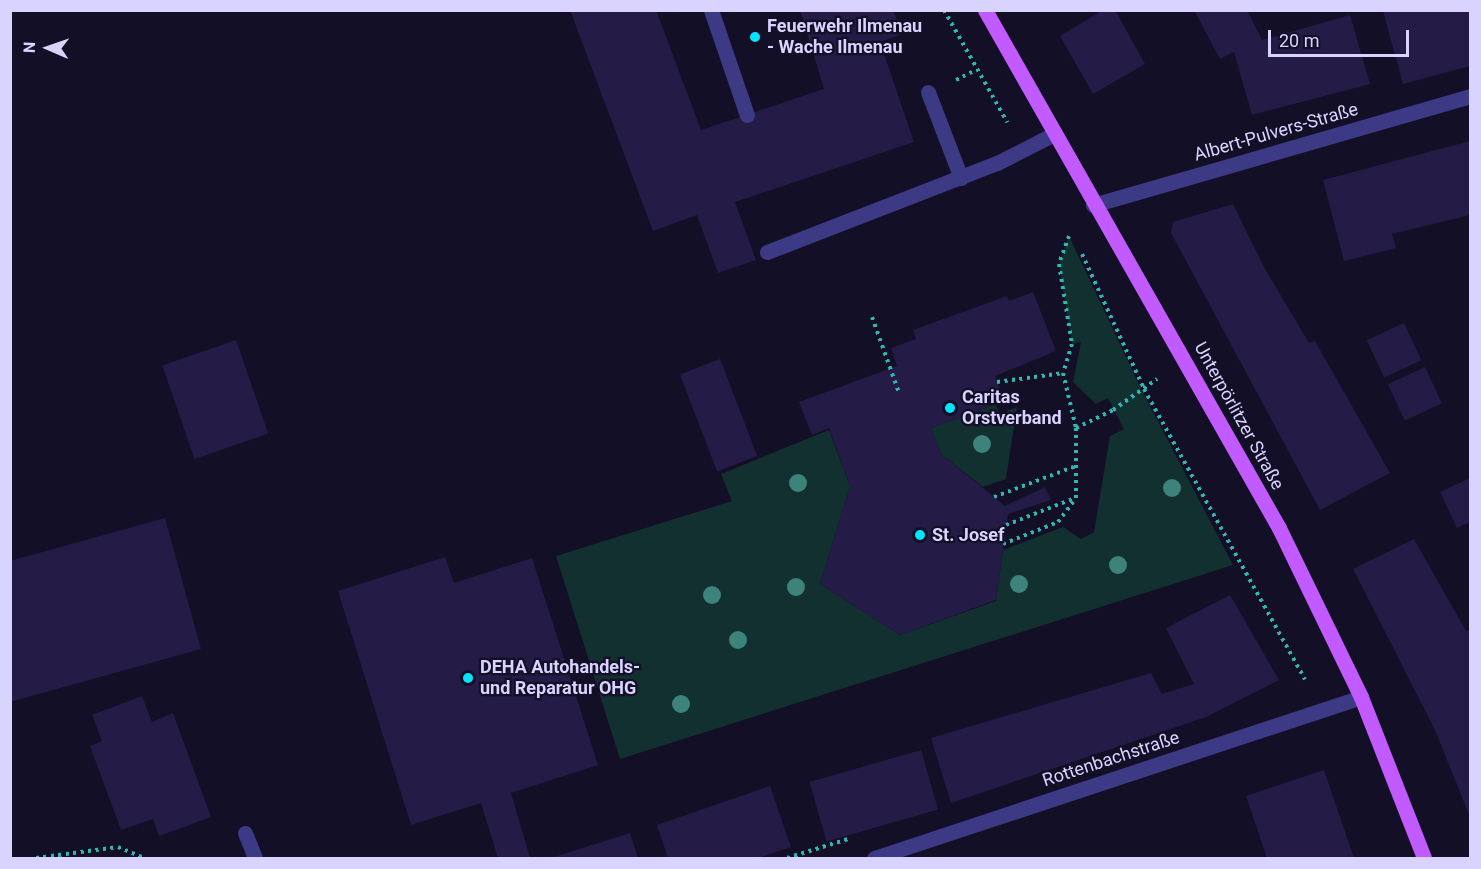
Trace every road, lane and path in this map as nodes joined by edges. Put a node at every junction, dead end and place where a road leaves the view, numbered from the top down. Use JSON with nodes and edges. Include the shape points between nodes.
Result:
{"nodes":[{"id":1,"x":711,"y":10,"type":"edge"},
{"id":2,"x":944,"y":10,"type":"edge"},
{"id":3,"x":985,"y":10,"type":"edge"},
{"id":4,"x":928,"y":92,"type":"dead end"},
{"id":5,"x":1470,"y":96,"type":"edge"},
{"id":6,"x":747,"y":115,"type":"dead end"},
{"id":7,"x":1054,"y":134,"type":"junction"},
{"id":8,"x":1023,"y":150,"type":"junction"},
{"id":9,"x":961,"y":177,"type":"junction"},
{"id":10,"x":1093,"y":205,"type":"junction"},
{"id":11,"x":767,"y":252,"type":"dead end"},
{"id":12,"x":872,"y":317,"type":"dead end"},
{"id":13,"x":1186,"y":358,"type":"junction"},
{"id":14,"x":1063,"y":373,"type":"junction"},
{"id":15,"x":997,"y":382,"type":"dead end"},
{"id":16,"x":1144,"y":388,"type":"junction"},
{"id":17,"x":899,"y":393,"type":"dead end"},
{"id":18,"x":1076,"y":428,"type":"junction"},
{"id":19,"x":1076,"y":465,"type":"junction"},
{"id":20,"x":994,"y":497,"type":"dead end"},
{"id":21,"x":1076,"y":498,"type":"junction"},
{"id":22,"x":1006,"y":525,"type":"dead end"},
{"id":23,"x":1003,"y":544,"type":"dead end"},
{"id":24,"x":1298,"y":682,"type":"dead end"},
{"id":25,"x":1361,"y":697,"type":"junction"},
{"id":26,"x":245,"y":833,"type":"dead end"},
{"id":27,"x":853,"y":837,"type":"dead end"},
{"id":28,"x":36,"y":858,"type":"edge"},
{"id":29,"x":144,"y":858,"type":"edge"},
{"id":30,"x":255,"y":858,"type":"edge"},
{"id":31,"x":787,"y":858,"type":"edge"},
{"id":32,"x":874,"y":858,"type":"edge"},
{"id":33,"x":1424,"y":858,"type":"edge"}],
"edges":[{"from":1,"to":6,"type":"street"},
{"from":2,"to":8,"type":"path"},
{"from":3,"to":7,"type":"main road","name":"Unterpörlitzer Straße"},
{"from":4,"to":9,"type":"street"},
{"from":5,"to":10,"type":"street","name":"Albert-Pulvers-Straße"},
{"from":7,"to":8,"type":"street"},
{"from":7,"to":10,"type":"main road","name":"Unterpörlitzer Straße"},
{"from":8,"to":9,"type":"street"},
{"from":9,"to":11,"type":"street"},
{"from":10,"to":13,"type":"main road","name":"Unterpörlitzer Straße"},
{"from":12,"to":17,"type":"path"},
{"from":13,"to":16,"type":"path"},
{"from":13,"to":25,"type":"main road","name":"Unterpörlitzer Straße","via":[[1279,528]]},
{"from":14,"to":15,"type":"path"},
{"from":14,"to":16,"type":"path","via":[[1072,344],[1059,264],[1071,234]]},
{"from":14,"to":18,"type":"path"},
{"from":16,"to":18,"type":"path"},
{"from":16,"to":24,"type":"path","via":[[1308,678]]},
{"from":18,"to":19,"type":"path"},
{"from":19,"to":20,"type":"path"},
{"from":19,"to":21,"type":"path"},
{"from":21,"to":22,"type":"path"},
{"from":21,"to":23,"type":"path","via":[[1058,522]]},
{"from":25,"to":32,"type":"street","name":"Rottenbachstraße"},
{"from":25,"to":33,"type":"main road","name":"Unterpörlitzer Straße"},
{"from":26,"to":30,"type":"street"},
{"from":27,"to":31,"type":"path"},
{"from":28,"to":29,"type":"path","via":[[118,847]]}]}
